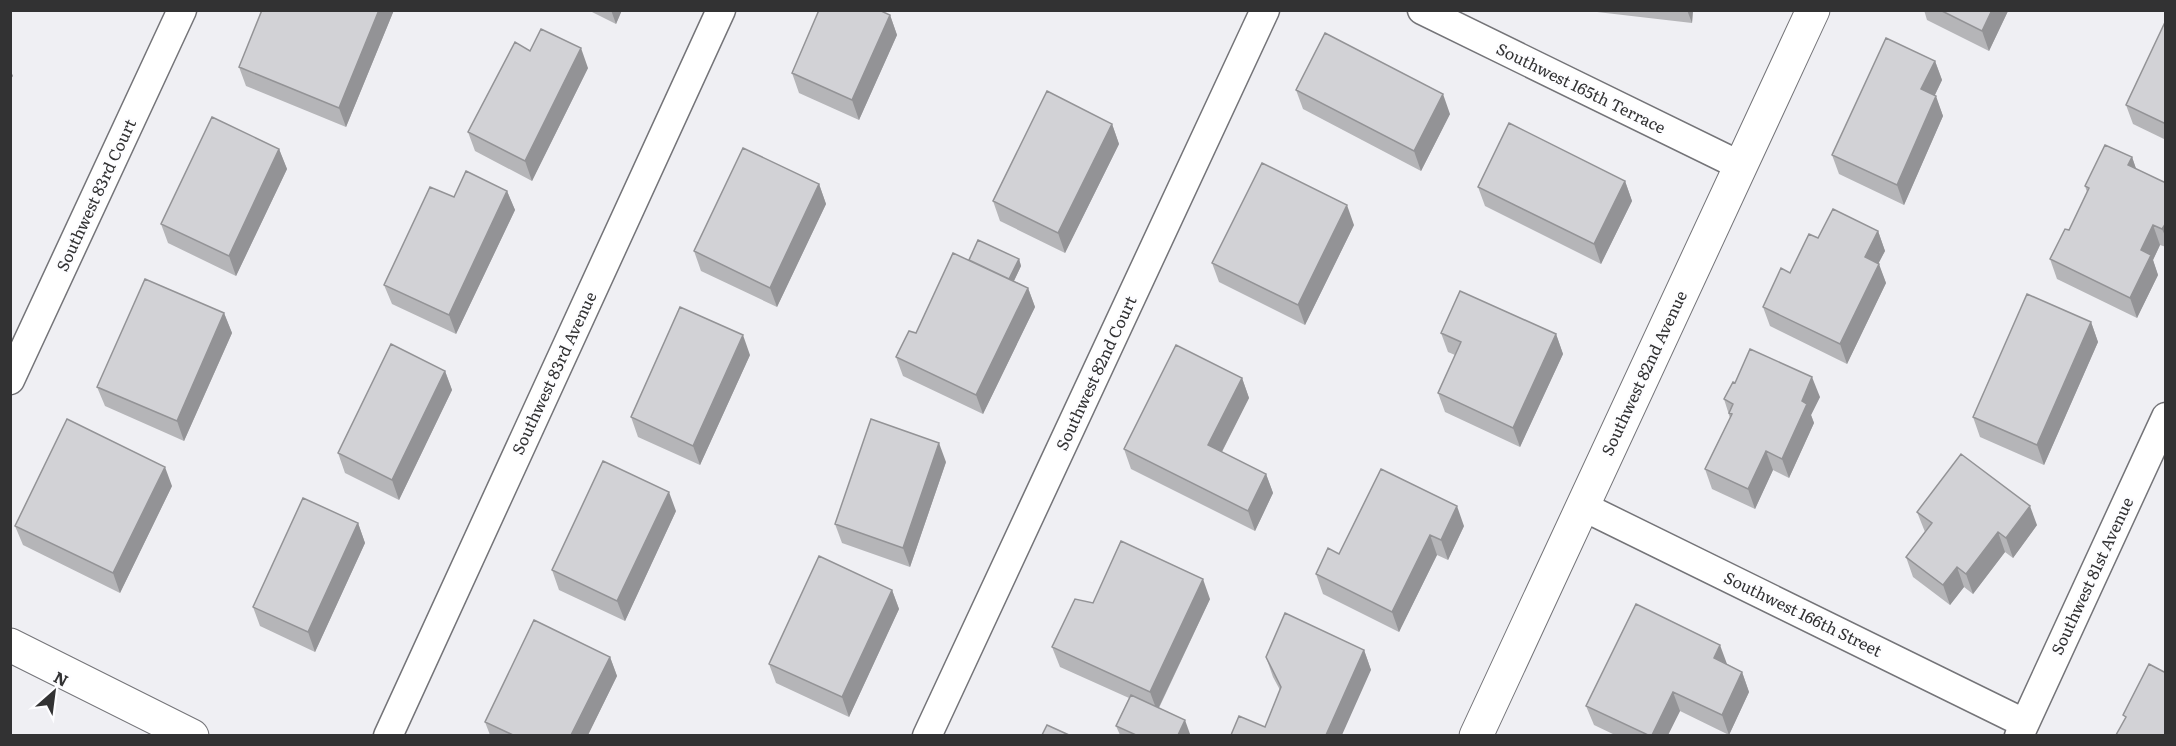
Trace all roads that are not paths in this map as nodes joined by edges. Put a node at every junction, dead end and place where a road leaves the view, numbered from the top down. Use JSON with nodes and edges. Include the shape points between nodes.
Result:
{"nodes":[{"id":1,"x":182,"y":10,"type":"edge"},
{"id":2,"x":721,"y":10,"type":"edge"},
{"id":3,"x":1265,"y":10,"type":"edge"},
{"id":4,"x":1422,"y":10,"type":"edge"},
{"id":5,"x":1813,"y":10,"type":"edge"},
{"id":6,"x":1741,"y":166,"type":"junction"},
{"id":7,"x":10,"y":380,"type":"edge"},
{"id":8,"x":2166,"y":417,"type":"edge"},
{"id":9,"x":1582,"y":506,"type":"junction"},
{"id":10,"x":10,"y":645,"type":"edge"},
{"id":11,"x":2022,"y":729,"type":"edge"},
{"id":12,"x":192,"y":735,"type":"edge"},
{"id":13,"x":388,"y":735,"type":"edge"},
{"id":14,"x":927,"y":735,"type":"edge"},
{"id":15,"x":1476,"y":735,"type":"edge"}],
"edges":[{"from":1,"to":7,"type":"street","name":"Southwest 83rd Court"},
{"from":2,"to":13,"type":"street","name":"Southwest 83rd Avenue"},
{"from":3,"to":14,"type":"street","name":"Southwest 82nd Court"},
{"from":4,"to":6,"type":"street","name":"Southwest 165th Terrace"},
{"from":5,"to":6,"type":"street","name":"Southwest 82nd Avenue"},
{"from":6,"to":9,"type":"street","name":"Southwest 82nd Avenue"},
{"from":8,"to":11,"type":"street","name":"Southwest 81st Avenue"},
{"from":9,"to":11,"type":"street","name":"Southwest 166th Street"},
{"from":9,"to":15,"type":"street","name":"Southwest 82nd Avenue"},
{"from":10,"to":12,"type":"street"}]}
